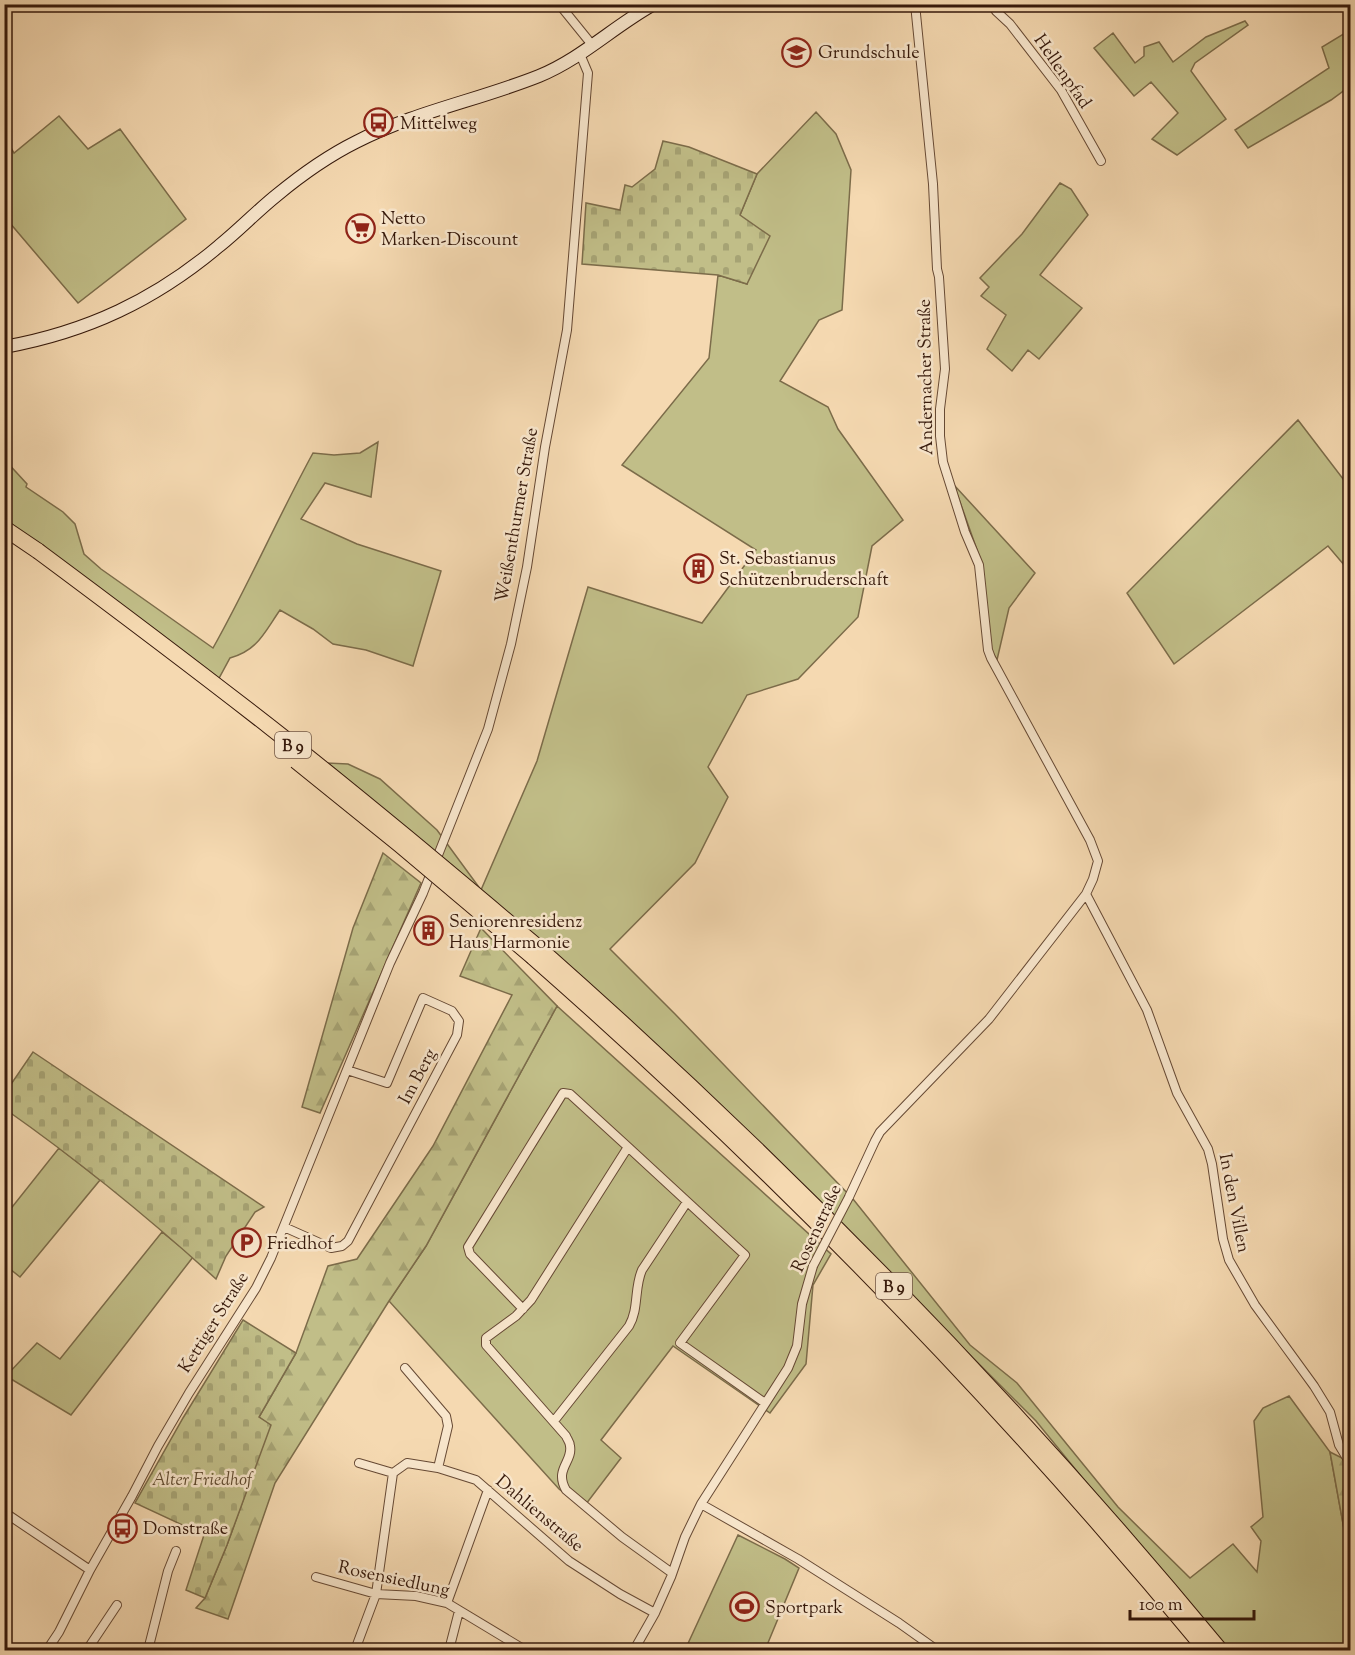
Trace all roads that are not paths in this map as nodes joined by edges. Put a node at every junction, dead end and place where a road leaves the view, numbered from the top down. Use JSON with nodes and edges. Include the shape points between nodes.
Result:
{"nodes":[{"id":1,"x":559,"y":4,"type":"edge"},
{"id":2,"x":654,"y":4,"type":"edge"},
{"id":3,"x":915,"y":4,"type":"edge"},
{"id":4,"x":991,"y":4,"type":"edge"},
{"id":5,"x":593,"y":46,"type":"junction"},
{"id":6,"x":580,"y":54,"type":"junction"},
{"id":7,"x":1101,"y":161,"type":"dead end"},
{"id":8,"x":4,"y":347,"type":"edge"},
{"id":9,"x":4,"y":528,"type":"edge"},
{"id":10,"x":4,"y":540,"type":"edge"},
{"id":11,"x":35,"y":555,"type":"junction"},
{"id":12,"x":1098,"y":861,"type":"joint"},
{"id":13,"x":1086,"y":894,"type":"junction"},
{"id":14,"x":537,"y":953,"type":"junction"},
{"id":15,"x":390,"y":963,"type":"joint"},
{"id":16,"x":347,"y":1070,"type":"junction"},
{"id":17,"x":628,"y":1147,"type":"junction"},
{"id":18,"x":687,"y":1202,"type":"junction"},
{"id":19,"x":284,"y":1227,"type":"junction"},
{"id":20,"x":523,"y":1309,"type":"junction"},
{"id":21,"x":405,"y":1368,"type":"dead end"},
{"id":22,"x":765,"y":1403,"type":"junction"},
{"id":23,"x":554,"y":1421,"type":"junction"},
{"id":24,"x":359,"y":1462,"type":"dead end"},
{"id":25,"x":438,"y":1468,"type":"junction"},
{"id":26,"x":393,"y":1473,"type":"junction"},
{"id":27,"x":1350,"y":1476,"type":"edge"},
{"id":28,"x":488,"y":1490,"type":"junction"},
{"id":29,"x":701,"y":1504,"type":"junction"},
{"id":30,"x":4,"y":1512,"type":"edge"},
{"id":31,"x":176,"y":1551,"type":"dead end"},
{"id":32,"x":90,"y":1570,"type":"junction"},
{"id":33,"x":672,"y":1573,"type":"junction"},
{"id":34,"x":316,"y":1577,"type":"dead end"},
{"id":35,"x":376,"y":1594,"type":"junction"},
{"id":36,"x":447,"y":1603,"type":"junction"},
{"id":37,"x":117,"y":1605,"type":"dead end"},
{"id":38,"x":459,"y":1611,"type":"junction"},
{"id":39,"x":655,"y":1613,"type":"junction"},
{"id":40,"x":47,"y":1650,"type":"edge"},
{"id":41,"x":87,"y":1650,"type":"edge"},
{"id":42,"x":148,"y":1650,"type":"edge"},
{"id":43,"x":355,"y":1650,"type":"edge"},
{"id":44,"x":449,"y":1650,"type":"edge"},
{"id":45,"x":525,"y":1650,"type":"edge"},
{"id":46,"x":634,"y":1650,"type":"edge"},
{"id":47,"x":937,"y":1650,"type":"edge"},
{"id":48,"x":1206,"y":1650,"type":"edge"},
{"id":49,"x":1220,"y":1650,"type":"edge"}],
"edges":[{"from":1,"to":5,"type":"street"},
{"from":2,"to":5,"type":"street"},
{"from":3,"to":12,"type":"street","name":"Andernacher Straße","via":[[933,184],[945,369],[940,409],[943,462],[979,565],[991,658]]},
{"from":4,"to":7,"type":"street","name":"Hellenpfad","via":[[1061,90]]},
{"from":5,"to":6,"type":"street"},
{"from":6,"to":8,"type":"street","via":[[540,75],[355,142],[277,194],[218,247],[163,288],[93,323]]},
{"from":6,"to":15,"type":"street","name":"Weißenthurmer Straße","via":[[588,73],[567,330],[511,644],[488,729],[423,893]]},
{"from":9,"to":11,"type":"highway","number":"B 9"},
{"from":10,"to":11,"type":"highway","number":"B 9"},
{"from":11,"to":14,"type":"highway","number":"B 9","bridge":true,"via":[[163,644],[280,735],[409,838]]},
{"from":12,"to":13,"type":"street","name":"Rosenstraße"},
{"from":13,"to":22,"type":"street","name":"Rosenstraße","bridge":true,"via":[[989,1019],[880,1132],[813,1266],[802,1304],[797,1346]]},
{"from":13,"to":27,"type":"street","name":"In den Villen","via":[[1147,1010],[1177,1093],[1208,1149],[1229,1260],[1255,1305],[1330,1412]]},
{"from":14,"to":48,"type":"highway","number":"B 9","via":[[883,1290],[1018,1434]]},
{"from":14,"to":49,"type":"highway","number":"B 9","via":[[674,1070],[890,1281],[1026,1426]]},
{"from":15,"to":16,"type":"street","name":"Kettiger Straße"},
{"from":16,"to":19,"type":"street","name":"Kettiger Straße"},
{"from":16,"to":19,"type":"street","name":"Im Berg","via":[[387,1083],[423,998],[452,1011],[459,1021],[457,1035],[348,1241],[332,1248]]},
{"from":17,"to":18,"type":"street"},
{"from":17,"to":20,"type":"street"},
{"from":17,"to":20,"type":"street","via":[[570,1094],[563,1093],[468,1247],[470,1254]]},
{"from":18,"to":22,"type":"street","via":[[745,1255],[680,1343]]},
{"from":18,"to":23,"type":"street","via":[[637,1280],[634,1317],[629,1326]]},
{"from":19,"to":32,"type":"street","name":"Kettiger Straße","via":[[256,1288],[189,1393]]},
{"from":20,"to":23,"type":"street","via":[[486,1338],[486,1345]]},
{"from":21,"to":25,"type":"street","via":[[446,1416],[448,1426]]},
{"from":22,"to":29,"type":"street","name":"Rosenstraße"},
{"from":23,"to":33,"type":"street","via":[[570,1446],[562,1474],[566,1490]]},
{"from":24,"to":26,"type":"street"},
{"from":25,"to":26,"type":"street","name":"Dahlienstraße","via":[[407,1463]]},
{"from":25,"to":28,"type":"street","name":"Dahlienstraße","via":[[476,1480]]},
{"from":26,"to":35,"type":"street"},
{"from":28,"to":36,"type":"street"},
{"from":28,"to":39,"type":"street","name":"Dahlienstraße","via":[[569,1561]]},
{"from":29,"to":33,"type":"street","name":"Rosenstraße"},
{"from":29,"to":47,"type":"street","via":[[798,1559]]},
{"from":30,"to":32,"type":"street"},
{"from":31,"to":42,"type":"street"},
{"from":32,"to":40,"type":"street","name":"Kettiger Straße"},
{"from":33,"to":39,"type":"street","name":"Rosenstraße"},
{"from":34,"to":35,"type":"street","name":"Rosensiedlung"},
{"from":35,"to":36,"type":"street","name":"Rosensiedlung","via":[[416,1596]]},
{"from":35,"to":43,"type":"street"},
{"from":36,"to":38,"type":"street","name":"Rosensiedlung"},
{"from":37,"to":41,"type":"street"},
{"from":38,"to":44,"type":"street"},
{"from":38,"to":45,"type":"street","name":"Rosensiedlung"},
{"from":39,"to":46,"type":"street","name":"Rosenstraße"}]}
